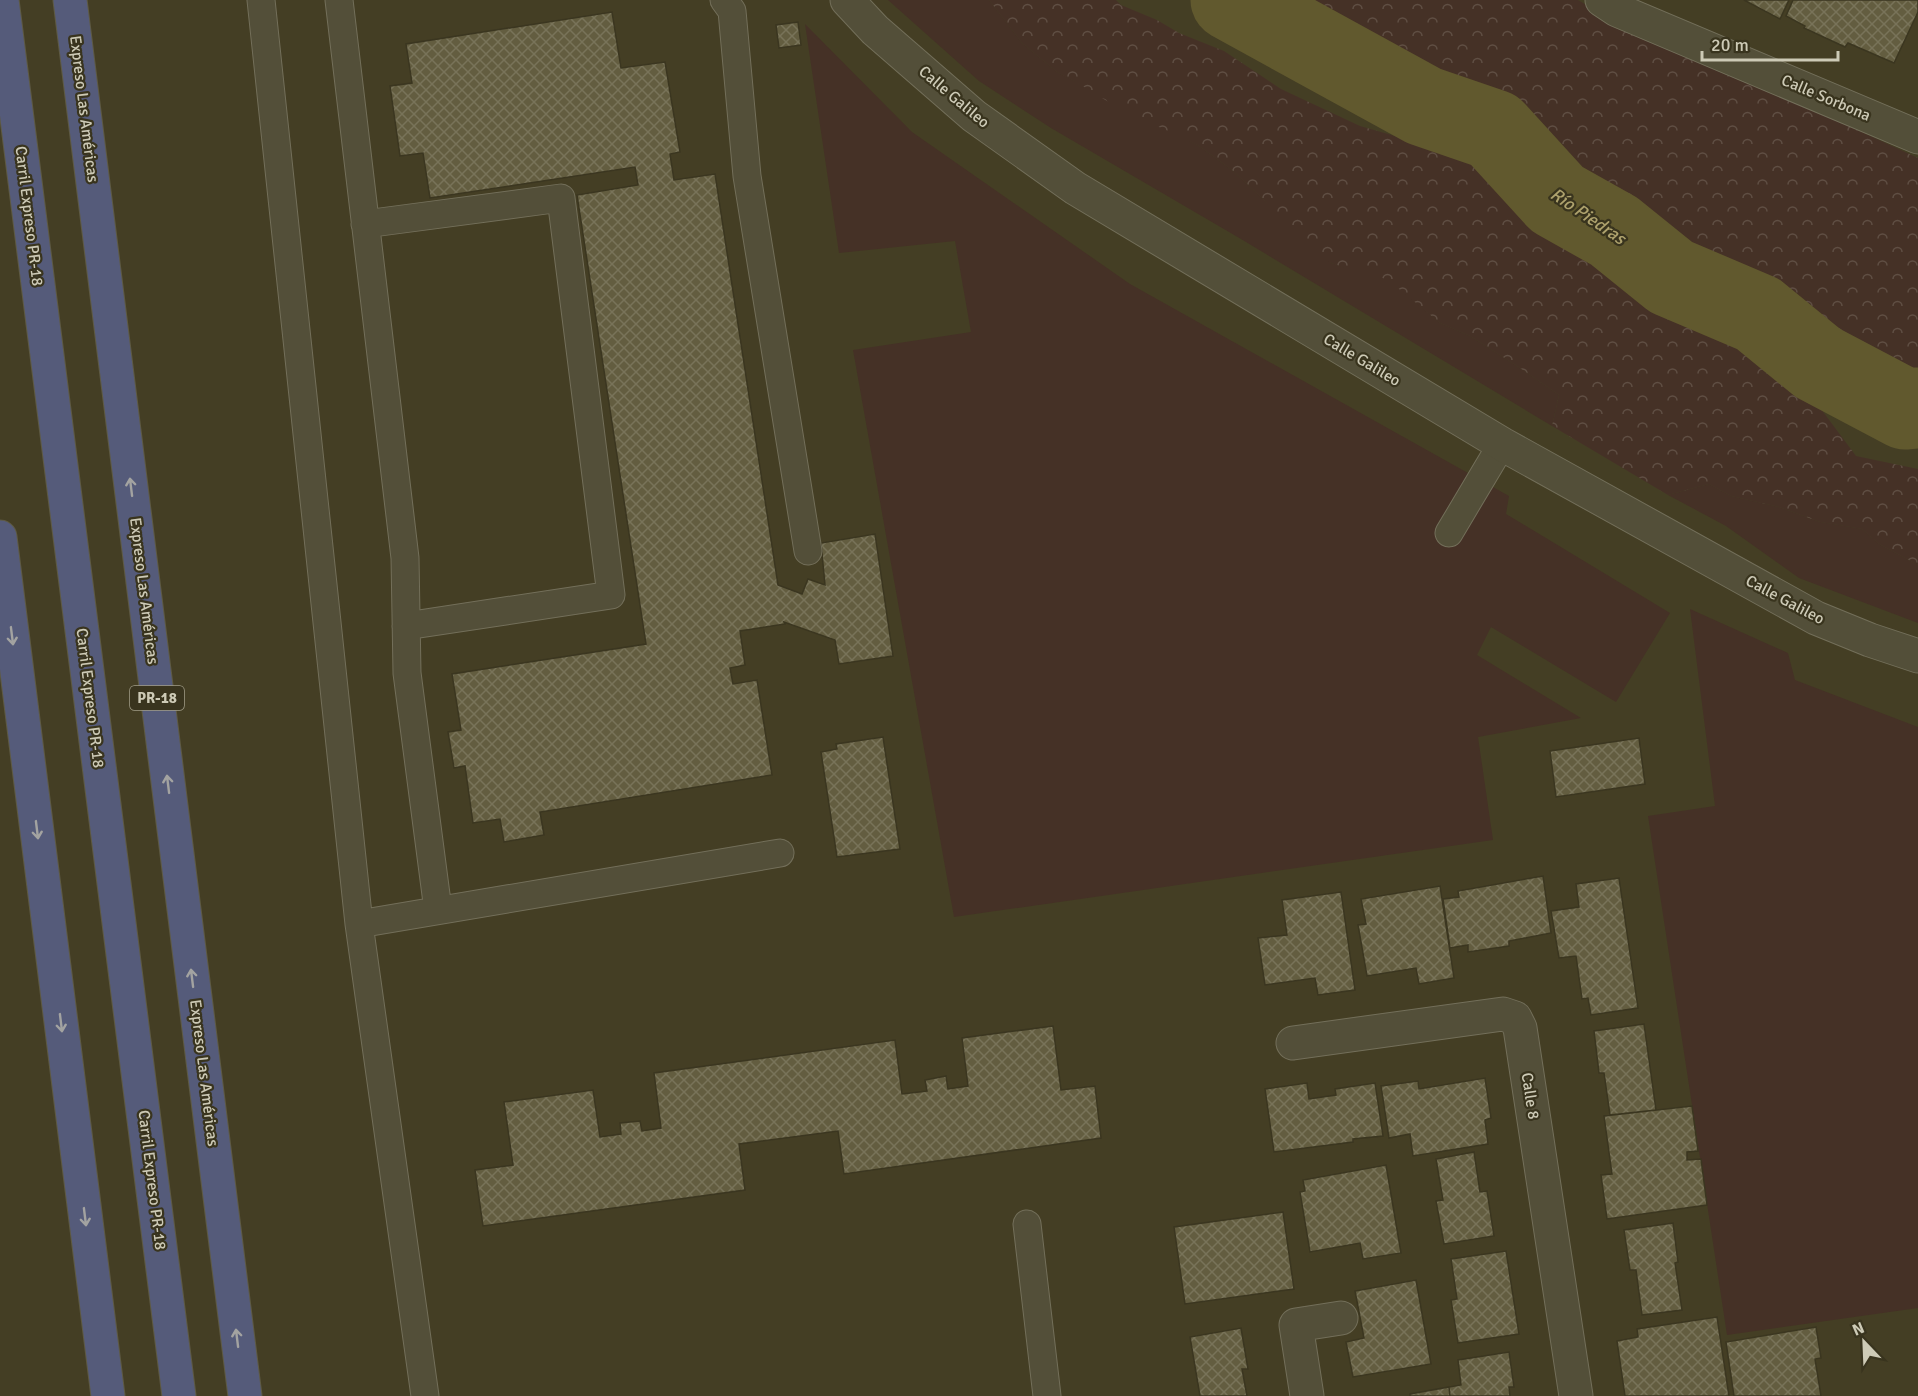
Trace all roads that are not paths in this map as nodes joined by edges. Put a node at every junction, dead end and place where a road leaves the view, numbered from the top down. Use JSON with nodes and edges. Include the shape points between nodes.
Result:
{"nodes":[{"id":1,"x":2,"y":0,"type":"edge"},
{"id":2,"x":70,"y":0,"type":"edge"},
{"id":3,"x":261,"y":0,"type":"edge"},
{"id":4,"x":339,"y":0,"type":"edge"},
{"id":5,"x":847,"y":0,"type":"edge"},
{"id":6,"x":1602,"y":0,"type":"edge"},
{"id":7,"x":734,"y":4,"type":"edge"},
{"id":8,"x":1918,"y":137,"type":"edge"},
{"id":9,"x":365,"y":224,"type":"junction"},
{"id":10,"x":1502,"y":444,"type":"junction"},
{"id":11,"x":1449,"y":533,"type":"dead end"},
{"id":12,"x":0,"y":537,"type":"edge"},
{"id":13,"x":808,"y":551,"type":"dead end"},
{"id":14,"x":406,"y":626,"type":"junction"},
{"id":15,"x":1918,"y":656,"type":"edge"},
{"id":16,"x":780,"y":853,"type":"dead end"},
{"id":17,"x":438,"y":910,"type":"junction"},
{"id":18,"x":359,"y":924,"type":"junction"},
{"id":19,"x":1293,"y":1043,"type":"dead end"},
{"id":20,"x":1027,"y":1224,"type":"dead end"},
{"id":21,"x":1341,"y":1318,"type":"dead end"},
{"id":22,"x":108,"y":1396,"type":"edge"},
{"id":23,"x":179,"y":1396,"type":"edge"},
{"id":24,"x":244,"y":1396,"type":"edge"},
{"id":25,"x":425,"y":1396,"type":"edge"},
{"id":26,"x":1047,"y":1396,"type":"edge"},
{"id":27,"x":1307,"y":1396,"type":"edge"},
{"id":28,"x":1576,"y":1396,"type":"edge"}],
"edges":[{"from":1,"to":23,"type":"highway","name":"Carril Expreso PR-18"},
{"from":24,"to":2,"type":"highway","name":"Expreso Las Américas","number":"PR-18","one_way":true},
{"from":3,"to":18,"type":"lane"},
{"from":4,"to":9,"type":"lane"},
{"from":5,"to":10,"type":"street","name":"Calle Galileo","via":[[875,30],[974,116],[1075,188]]},
{"from":6,"to":8,"type":"street","name":"Calle Sorbona","via":[[1617,10]]},
{"from":7,"to":13,"type":"lane","via":[[747,176]]},
{"from":9,"to":14,"type":"lane","via":[[405,558]]},
{"from":9,"to":14,"type":"lane","via":[[561,198],[611,595]]},
{"from":10,"to":11,"type":"lane"},
{"from":10,"to":15,"type":"street","name":"Calle Galileo","via":[[1815,618]]},
{"from":12,"to":22,"type":"highway","one_way":true},
{"from":14,"to":17,"type":"lane","via":[[407,674]]},
{"from":16,"to":17,"type":"lane"},
{"from":17,"to":18,"type":"lane"},
{"from":18,"to":25,"type":"lane"},
{"from":19,"to":28,"type":"street","name":"Calle 8","via":[[1503,1014],[1515,1018],[1520,1028]]},
{"from":20,"to":26,"type":"lane"},
{"from":21,"to":27,"type":"street","via":[[1296,1325]]}]}
